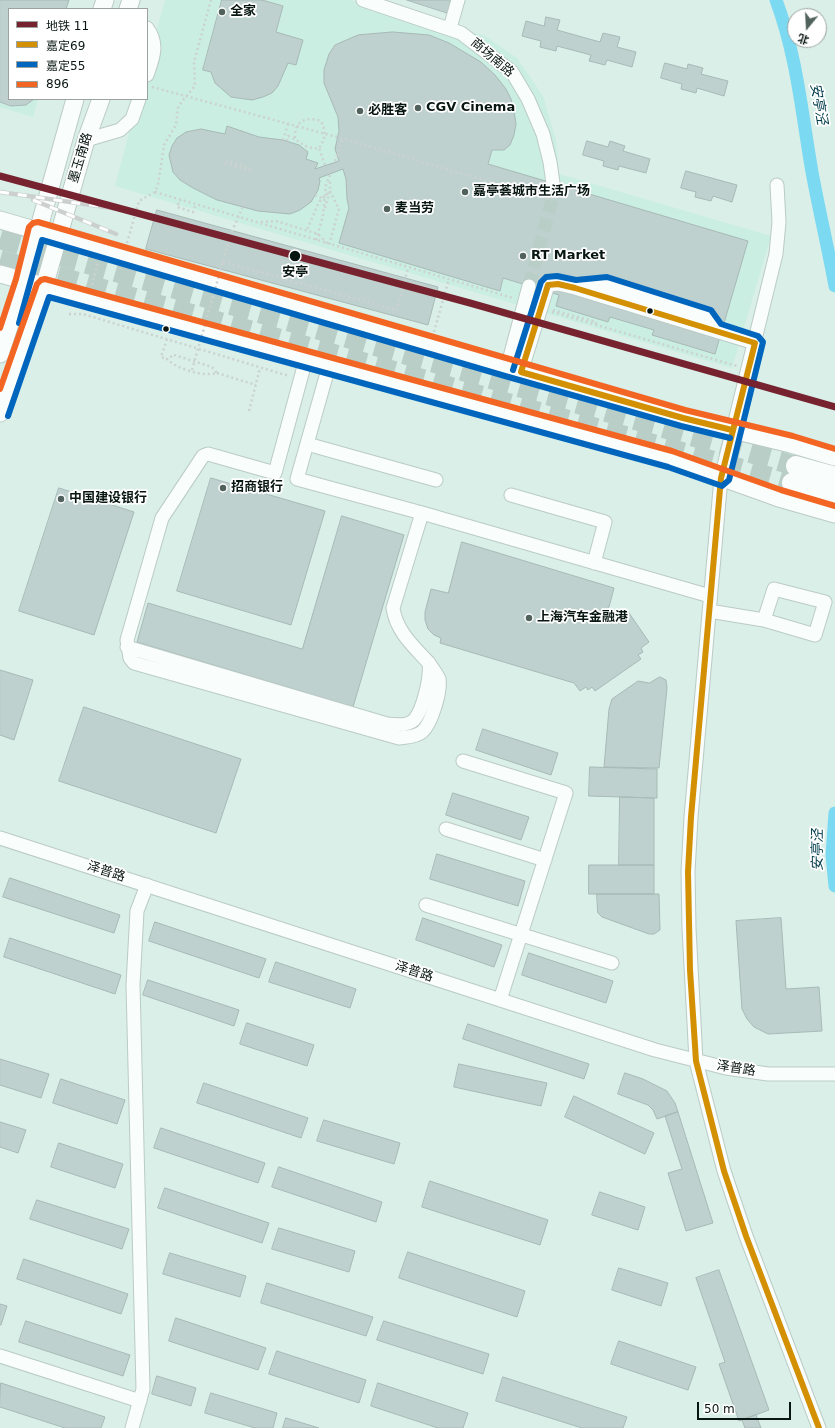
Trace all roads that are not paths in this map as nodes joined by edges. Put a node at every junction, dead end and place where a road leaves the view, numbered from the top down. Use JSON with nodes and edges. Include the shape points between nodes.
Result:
{"nodes":[{"id":1,"x":362,"y":0,"type":"edge"},
{"id":2,"x":458,"y":0,"type":"edge"},
{"id":3,"x":450,"y":28,"type":"junction"},
{"id":4,"x":148,"y":29,"type":"edge"},
{"id":5,"x":148,"y":72,"type":"edge"},
{"id":6,"x":76,"y":100,"type":"edge"},
{"id":7,"x":101,"y":100,"type":"edge"},
{"id":8,"x":139,"y":100,"type":"edge"},
{"id":9,"x":86,"y":140,"type":"junction"},
{"id":10,"x":553,"y":183,"type":"tunnel mouth"},
{"id":11,"x":777,"y":185,"type":"dead end"},
{"id":12,"x":0,"y":220,"type":"edge"},
{"id":13,"x":37,"y":230,"type":"junction"},
{"id":14,"x":58,"y":237,"type":"junction"},
{"id":15,"x":0,"y":274,"type":"edge"},
{"id":16,"x":24,"y":281,"type":"junction"},
{"id":17,"x":529,"y":286,"type":"tunnel mouth"},
{"id":18,"x":44,"y":287,"type":"junction"},
{"id":19,"x":575,"y":288,"type":"junction"},
{"id":20,"x":716,"y":332,"type":"junction"},
{"id":21,"x":755,"y":343,"type":"junction"},
{"id":22,"x":0,"y":354,"type":"edge"},
{"id":23,"x":306,"y":359,"type":"junction"},
{"id":24,"x":329,"y":366,"type":"junction"},
{"id":25,"x":514,"y":370,"type":"junction"},
{"id":26,"x":0,"y":413,"type":"edge"},
{"id":27,"x":732,"y":430,"type":"junction"},
{"id":28,"x":307,"y":444,"type":"junction"},
{"id":29,"x":835,"y":457,"type":"edge"},
{"id":30,"x":835,"y":477,"type":"edge"},
{"id":31,"x":721,"y":478,"type":"junction"},
{"id":32,"x":436,"y":480,"type":"dead end"},
{"id":33,"x":511,"y":495,"type":"dead end"},
{"id":34,"x":835,"y":495,"type":"edge"},
{"id":35,"x":422,"y":513,"type":"junction"},
{"id":36,"x":835,"y":514,"type":"edge"},
{"id":37,"x":594,"y":563,"type":"junction"},
{"id":38,"x":710,"y":596,"type":"junction"},
{"id":39,"x":708,"y":611,"type":"junction"},
{"id":40,"x":764,"y":620,"type":"junction"},
{"id":41,"x":463,"y":761,"type":"dead end"},
{"id":42,"x":446,"y":829,"type":"dead end"},
{"id":43,"x":0,"y":838,"type":"edge"},
{"id":44,"x":545,"y":860,"type":"junction"},
{"id":45,"x":147,"y":885,"type":"junction"},
{"id":46,"x":426,"y":905,"type":"dead end"},
{"id":47,"x":521,"y":935,"type":"junction"},
{"id":48,"x":612,"y":963,"type":"dead end"},
{"id":49,"x":500,"y":1000,"type":"junction"},
{"id":50,"x":696,"y":1062,"type":"junction"},
{"id":51,"x":835,"y":1074,"type":"edge"},
{"id":52,"x":0,"y":1356,"type":"edge"},
{"id":53,"x":140,"y":1401,"type":"junction"},
{"id":54,"x":132,"y":1428,"type":"edge"},
{"id":55,"x":819,"y":1428,"type":"edge"}],
"edges":[{"from":1,"to":3,"type":"street","name":"商场南路"},
{"from":2,"to":3,"type":"street"},
{"from":3,"to":10,"type":"street","name":"商场南路","via":[[461,33],[512,72],[528,99],[543,134]]},
{"from":4,"to":5,"type":"street","via":[[152,35],[155,52]]},
{"from":6,"to":13,"type":"main road","name":"墨玉南路"},
{"from":7,"to":9,"type":"main road","name":"墨玉南路"},
{"from":8,"to":9,"type":"street","via":[[132,119],[120,130]]},
{"from":9,"to":14,"type":"main road","name":"墨玉南路"},
{"from":11,"to":21,"type":"street","via":[[779,222],[776,254]]},
{"from":12,"to":13,"type":"main road"},
{"from":13,"to":14,"type":"main road"},
{"from":13,"to":16,"type":"main road","name":"墨玉南路"},
{"from":14,"to":18,"type":"main road","name":"墨玉南路"},
{"from":14,"to":25,"type":"main road"},
{"from":15,"to":16,"type":"main road"},
{"from":16,"to":18,"type":"main road"},
{"from":16,"to":22,"type":"main road","name":"墨玉南路"},
{"from":17,"to":25,"type":"street","via":[[524,302]]},
{"from":18,"to":23,"type":"main road","via":[[86,306],[167,320]]},
{"from":18,"to":26,"type":"main road","name":"墨玉南路"},
{"from":19,"to":20,"type":"street","via":[[590,302],[701,334]]},
{"from":19,"to":20,"type":"street","via":[[605,285],[708,316]]},
{"from":19,"to":25,"type":"street","via":[[548,284]]},
{"from":20,"to":21,"type":"street"},
{"from":21,"to":27,"type":"street"},
{"from":23,"to":24,"type":"main road"},
{"from":23,"to":35,"type":"street","via":[[275,473],[208,454],[203,456],[162,518],[127,640],[130,658],[134,663],[385,736],[411,737],[422,732],[429,723],[439,687],[438,678],[402,632],[394,618],[393,608]]},
{"from":24,"to":28,"type":"street"},
{"from":24,"to":31,"type":"main road","via":[[670,459]]},
{"from":25,"to":27,"type":"main road"},
{"from":27,"to":29,"type":"main road"},
{"from":27,"to":31,"type":"street"},
{"from":28,"to":32,"type":"street"},
{"from":28,"to":35,"type":"street","via":[[297,479]]},
{"from":30,"to":34,"type":"highway","via":[[794,474]]},
{"from":31,"to":36,"type":"main road"},
{"from":31,"to":38,"type":"street"},
{"from":33,"to":37,"type":"street","via":[[605,522]]},
{"from":35,"to":37,"type":"street"},
{"from":37,"to":38,"type":"street"},
{"from":38,"to":39,"type":"street"},
{"from":39,"to":40,"type":"street"},
{"from":39,"to":50,"type":"street","via":[[688,872],[690,970]]},
{"from":40,"to":40,"type":"street","via":[[815,635],[825,602],[774,588]]},
{"from":41,"to":44,"type":"street","via":[[566,793]]},
{"from":42,"to":44,"type":"street"},
{"from":43,"to":45,"type":"street","name":"泽普路"},
{"from":44,"to":47,"type":"street"},
{"from":45,"to":49,"type":"street","name":"泽普路"},
{"from":45,"to":53,"type":"street","via":[[137,911],[133,985],[143,1389]]},
{"from":46,"to":47,"type":"street"},
{"from":47,"to":48,"type":"street"},
{"from":47,"to":49,"type":"street"},
{"from":49,"to":50,"type":"street","name":"泽普路"},
{"from":50,"to":51,"type":"street","name":"泽普路","via":[[768,1074]]},
{"from":50,"to":55,"type":"street","via":[[724,1171]]},
{"from":52,"to":53,"type":"street"},
{"from":53,"to":54,"type":"street"}]}
